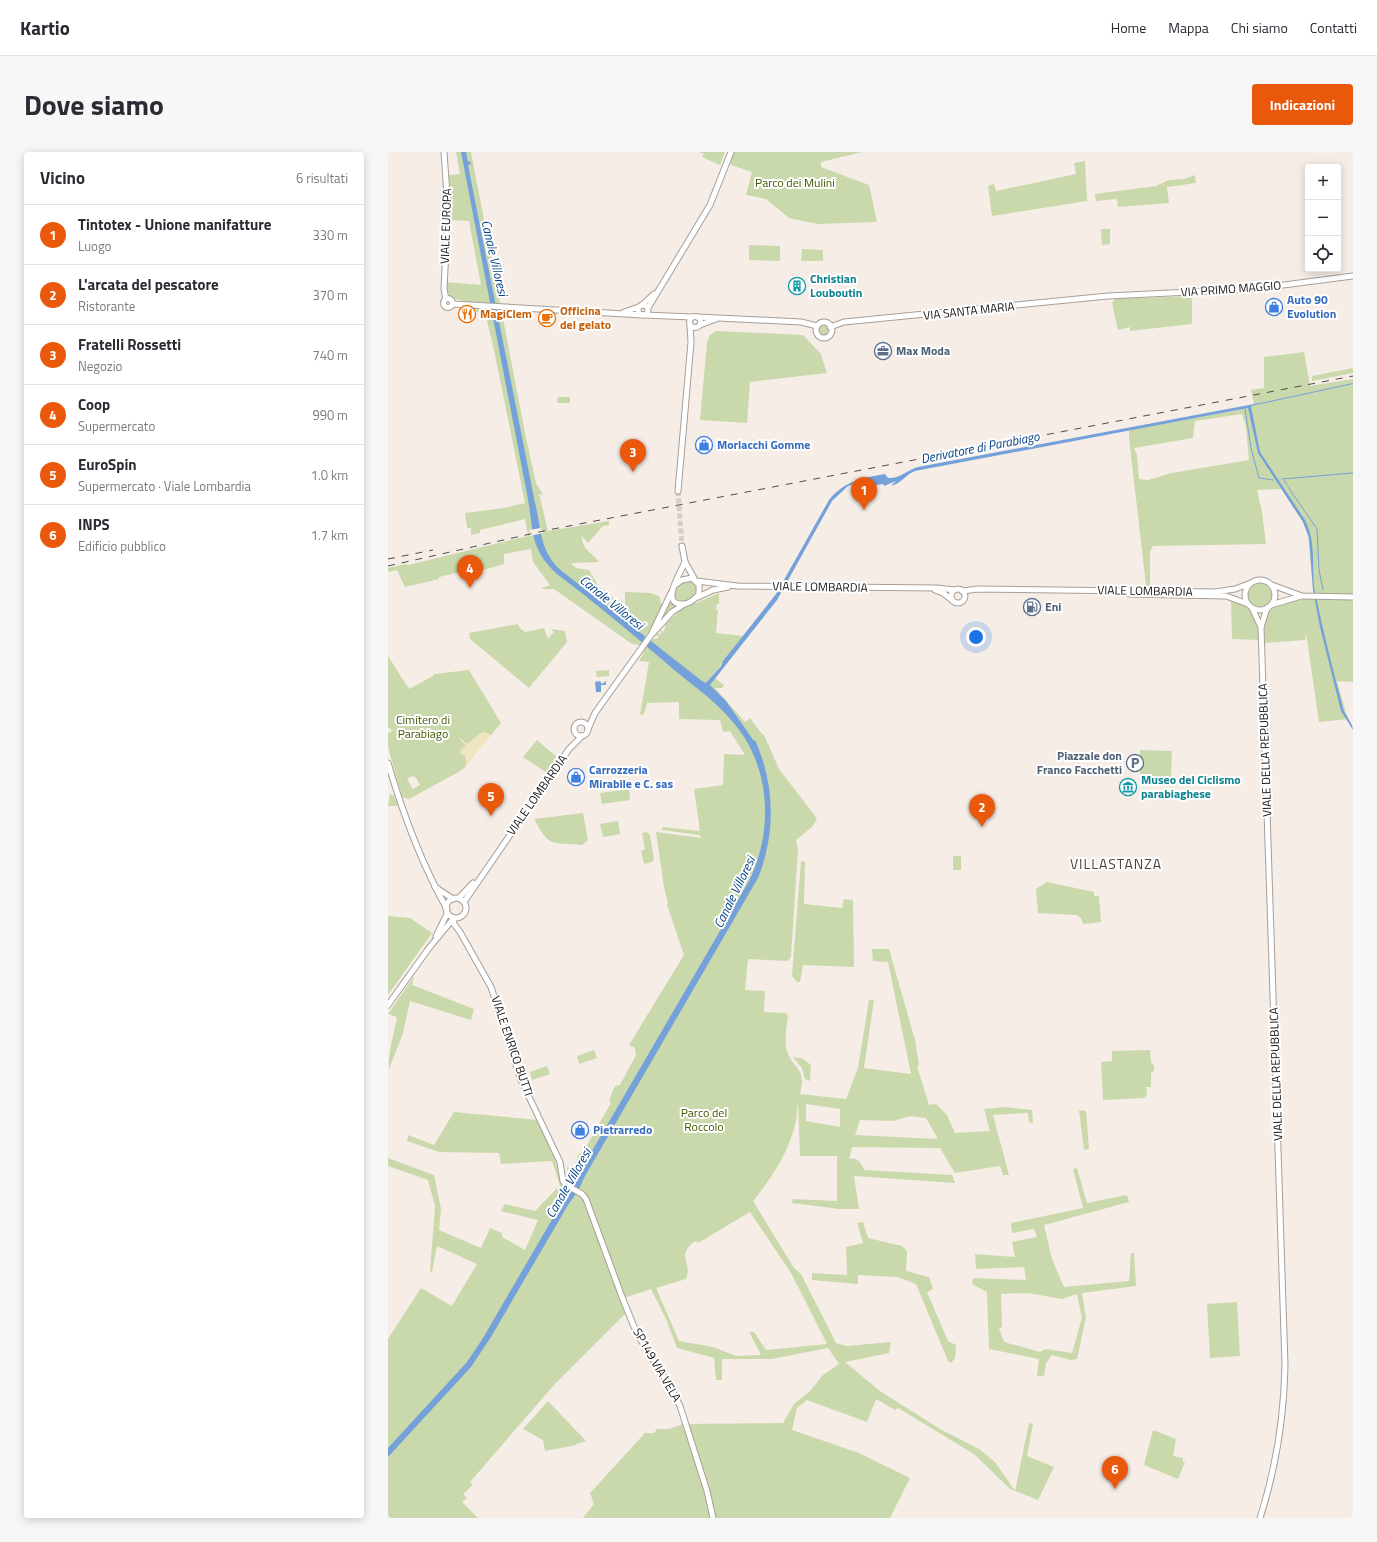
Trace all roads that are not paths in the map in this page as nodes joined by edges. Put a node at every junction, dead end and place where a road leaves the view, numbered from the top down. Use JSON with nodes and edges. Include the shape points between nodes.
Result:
{"nodes":[{"id":1,"x":444,"y":152,"type":"edge"},
{"id":2,"x":731,"y":152,"type":"edge"},
{"id":3,"x":1353,"y":276,"type":"edge"},
{"id":4,"x":658,"y":290,"type":"junction"},
{"id":5,"x":1108,"y":296,"type":"joint"},
{"id":6,"x":453,"y":304,"type":"joint"},
{"id":7,"x":640,"y":306,"type":"junction"},
{"id":8,"x":648,"y":309,"type":"junction"},
{"id":9,"x":615,"y":312,"type":"junction"},
{"id":10,"x":662,"y":314,"type":"junction"},
{"id":11,"x":643,"y":315,"type":"junction"},
{"id":12,"x":698,"y":317,"type":"junction"},
{"id":13,"x":720,"y":318,"type":"junction"},
{"id":14,"x":691,"y":321,"type":"junction"},
{"id":15,"x":699,"y":326,"type":"junction"},
{"id":16,"x":817,"y":326,"type":"junction"},
{"id":17,"x":830,"y":327,"type":"junction"},
{"id":18,"x":691,"y":342,"type":"junction"},
{"id":19,"x":678,"y":491,"type":"tunnel mouth"},
{"id":20,"x":682,"y":546,"type":"tunnel mouth"},
{"id":21,"x":684,"y":562,"type":"junction"},
{"id":22,"x":696,"y":580,"type":"junction"},
{"id":23,"x":1251,"y":583,"type":"junction"},
{"id":24,"x":674,"y":585,"type":"junction"},
{"id":25,"x":1272,"y":585,"type":"junction"},
{"id":26,"x":737,"y":586,"type":"junction"},
{"id":27,"x":926,"y":589,"type":"junction"},
{"id":28,"x":955,"y":590,"type":"junction"},
{"id":29,"x":987,"y":590,"type":"junction"},
{"id":30,"x":962,"y":591,"type":"junction"},
{"id":31,"x":1038,"y":591,"type":"junction"},
{"id":32,"x":671,"y":593,"type":"junction"},
{"id":33,"x":1302,"y":596,"type":"junction"},
{"id":34,"x":1353,"y":597,"type":"edge"},
{"id":35,"x":696,"y":598,"type":"junction"},
{"id":36,"x":964,"y":600,"type":"junction"},
{"id":37,"x":953,"y":601,"type":"junction"},
{"id":38,"x":683,"y":604,"type":"junction"},
{"id":39,"x":1250,"y":606,"type":"junction"},
{"id":40,"x":1269,"y":607,"type":"junction"},
{"id":41,"x":1261,"y":627,"type":"junction"},
{"id":42,"x":649,"y":636,"type":"junction"},
{"id":43,"x":595,"y":713,"type":"junction"},
{"id":44,"x":584,"y":722,"type":"junction"},
{"id":45,"x":588,"y":729,"type":"junction"},
{"id":46,"x":576,"y":734,"type":"junction"},
{"id":47,"x":582,"y":736,"type":"junction"},
{"id":48,"x":574,"y":742,"type":"junction"},
{"id":49,"x":388,"y":764,"type":"edge"},
{"id":50,"x":433,"y":884,"type":"junction"},
{"id":51,"x":453,"y":899,"type":"junction"},
{"id":52,"x":462,"y":900,"type":"junction"},
{"id":53,"x":447,"y":912,"type":"junction"},
{"id":54,"x":460,"y":917,"type":"junction"},
{"id":55,"x":453,"y":919,"type":"junction"},
{"id":56,"x":443,"y":931,"type":"junction"},
{"id":57,"x":460,"y":932,"type":"junction"},
{"id":58,"x":429,"y":948,"type":"junction"},
{"id":59,"x":388,"y":1005,"type":"edge"},
{"id":60,"x":582,"y":1194,"type":"joint"},
{"id":61,"x":713,"y":1518,"type":"edge"},
{"id":62,"x":1260,"y":1518,"type":"edge"}],
"edges":[{"from":1,"to":6,"type":"street","name":"VIALE EUROPA","via":[[448,209],[444,289],[446,299],[450,299]]},
{"from":2,"to":4,"type":"street","via":[[710,205]]},
{"from":3,"to":5,"type":"street","name":"VIA PRIMO MAGGIO","via":[[1252,289]]},
{"from":4,"to":7,"type":"street"},
{"from":4,"to":8,"type":"street"},
{"from":5,"to":17,"type":"street","name":"VIA SANTA MARIA","via":[[844,322]]},
{"from":6,"to":9,"type":"street","name":"VIA SANTA MARIA"},
{"from":7,"to":8,"type":"street","name":"VIA SANTA MARIA"},
{"from":7,"to":9,"type":"street","name":"VIA SANTA MARIA"},
{"from":7,"to":11,"type":"street","via":[[639,312]]},
{"from":8,"to":10,"type":"street","name":"VIA SANTA MARIA"},
{"from":8,"to":11,"type":"street"},
{"from":9,"to":11,"type":"street","name":"VIA SANTA MARIA"},
{"from":10,"to":11,"type":"street","name":"VIA SANTA MARIA"},
{"from":10,"to":14,"type":"street","name":"VIA SANTA MARIA","via":[[679,316]]},
{"from":12,"to":13,"type":"street","name":"VIA SANTA MARIA"},
{"from":12,"to":14,"type":"street","name":"VIA SANTA MARIA"},
{"from":12,"to":15,"type":"street","via":[[701,321]]},
{"from":13,"to":15,"type":"street","name":"VIA SANTA MARIA"},
{"from":13,"to":16,"type":"street","name":"VIA SANTA MARIA","via":[[801,322]]},
{"from":14,"to":15,"type":"street","name":"VIA SANTA MARIA","via":[[694,327]]},
{"from":14,"to":18,"type":"street"},
{"from":15,"to":18,"type":"street"},
{"from":16,"to":17,"type":"street","name":"VIA SANTA MARIA","via":[[824,323]]},
{"from":16,"to":17,"type":"street","name":"VIA SANTA MARIA","via":[[817,334],[823,338],[830,335]]},
{"from":18,"to":19,"type":"street"},
{"from":20,"to":21,"type":"street"},
{"from":21,"to":22,"type":"street"},
{"from":21,"to":24,"type":"street"},
{"from":22,"to":24,"type":"street","name":"VIALE LOMBARDIA","via":[[685,579]]},
{"from":22,"to":26,"type":"street","name":"VIALE LOMBARDIA"},
{"from":22,"to":35,"type":"street","via":[[700,590]]},
{"from":23,"to":25,"type":"street","via":[[1261,580]]},
{"from":23,"to":31,"type":"street","name":"VIALE LOMBARDIA","via":[[1215,592]]},
{"from":23,"to":39,"type":"street","via":[[1245,593]]},
{"from":24,"to":32,"type":"street","name":"VIALE LOMBARDIA"},
{"from":25,"to":33,"type":"street"},
{"from":25,"to":40,"type":"street","via":[[1275,595]]},
{"from":26,"to":27,"type":"street","name":"VIALE LOMBARDIA"},
{"from":26,"to":35,"type":"street","name":"VIALE LOMBARDIA","via":[[713,590]]},
{"from":27,"to":28,"type":"street","name":"VIALE LOMBARDIA"},
{"from":27,"to":37,"type":"street","name":"VIALE LOMBARDIA","via":[[943,593]]},
{"from":28,"to":30,"type":"street","name":"VIALE LOMBARDIA"},
{"from":28,"to":37,"type":"street","via":[[951,595]]},
{"from":29,"to":30,"type":"street","name":"VIALE LOMBARDIA"},
{"from":29,"to":31,"type":"street","name":"VIALE LOMBARDIA"},
{"from":29,"to":36,"type":"street","name":"VIALE LOMBARDIA","via":[[975,592]]},
{"from":30,"to":36,"type":"street"},
{"from":31,"to":39,"type":"street","name":"VIALE LOMBARDIA","via":[[1220,596],[1232,597]]},
{"from":32,"to":38,"type":"street","via":[[674,601]]},
{"from":32,"to":42,"type":"street","name":"VIALE LOMBARDIA"},
{"from":33,"to":34,"type":"street"},
{"from":33,"to":40,"type":"street"},
{"from":35,"to":38,"type":"street","name":"VIALE LOMBARDIA"},
{"from":36,"to":37,"type":"street","name":"VIALE LOMBARDIA","via":[[958,603]]},
{"from":38,"to":42,"type":"street","name":"VIALE LOMBARDIA"},
{"from":39,"to":40,"type":"street","via":[[1259,610]]},
{"from":39,"to":41,"type":"street"},
{"from":40,"to":41,"type":"street"},
{"from":41,"to":62,"type":"street","name":"VIALE DELLA REPUBBLICA","via":[[1285,1365],[1278,1440],[1270,1484]]},
{"from":42,"to":43,"type":"street","name":"VIALE LOMBARDIA"},
{"from":43,"to":44,"type":"street","name":"VIALE LOMBARDIA"},
{"from":43,"to":45,"type":"street","name":"VIALE LOMBARDIA"},
{"from":44,"to":45,"type":"street"},
{"from":44,"to":46,"type":"street","name":"VIALE LOMBARDIA","via":[[576,724]]},
{"from":45,"to":47,"type":"street","name":"VIALE LOMBARDIA"},
{"from":46,"to":47,"type":"street"},
{"from":46,"to":48,"type":"street","name":"VIALE LOMBARDIA"},
{"from":47,"to":48,"type":"street","name":"VIALE LOMBARDIA"},
{"from":48,"to":52,"type":"street","name":"VIALE LOMBARDIA"},
{"from":49,"to":50,"type":"street","via":[[406,820]]},
{"from":50,"to":51,"type":"street"},
{"from":50,"to":53,"type":"street"},
{"from":51,"to":52,"type":"street"},
{"from":51,"to":53,"type":"street"},
{"from":52,"to":54,"type":"street","via":[[464,911]]},
{"from":53,"to":55,"type":"street"},
{"from":53,"to":58,"type":"street"},
{"from":54,"to":55,"type":"street"},
{"from":54,"to":57,"type":"street"},
{"from":55,"to":56,"type":"street"},
{"from":55,"to":57,"type":"street","name":"VIALE ENRICO BUTTI"},
{"from":56,"to":57,"type":"street","via":[[452,929]]},
{"from":56,"to":58,"type":"street"},
{"from":57,"to":60,"type":"street","name":"VIALE ENRICO BUTTI","via":[[491,987],[521,1080],[560,1162],[566,1185]]},
{"from":58,"to":59,"type":"street"},
{"from":60,"to":61,"type":"street","name":"SP149 VIA VELA","via":[[637,1334],[680,1406]]}]}
